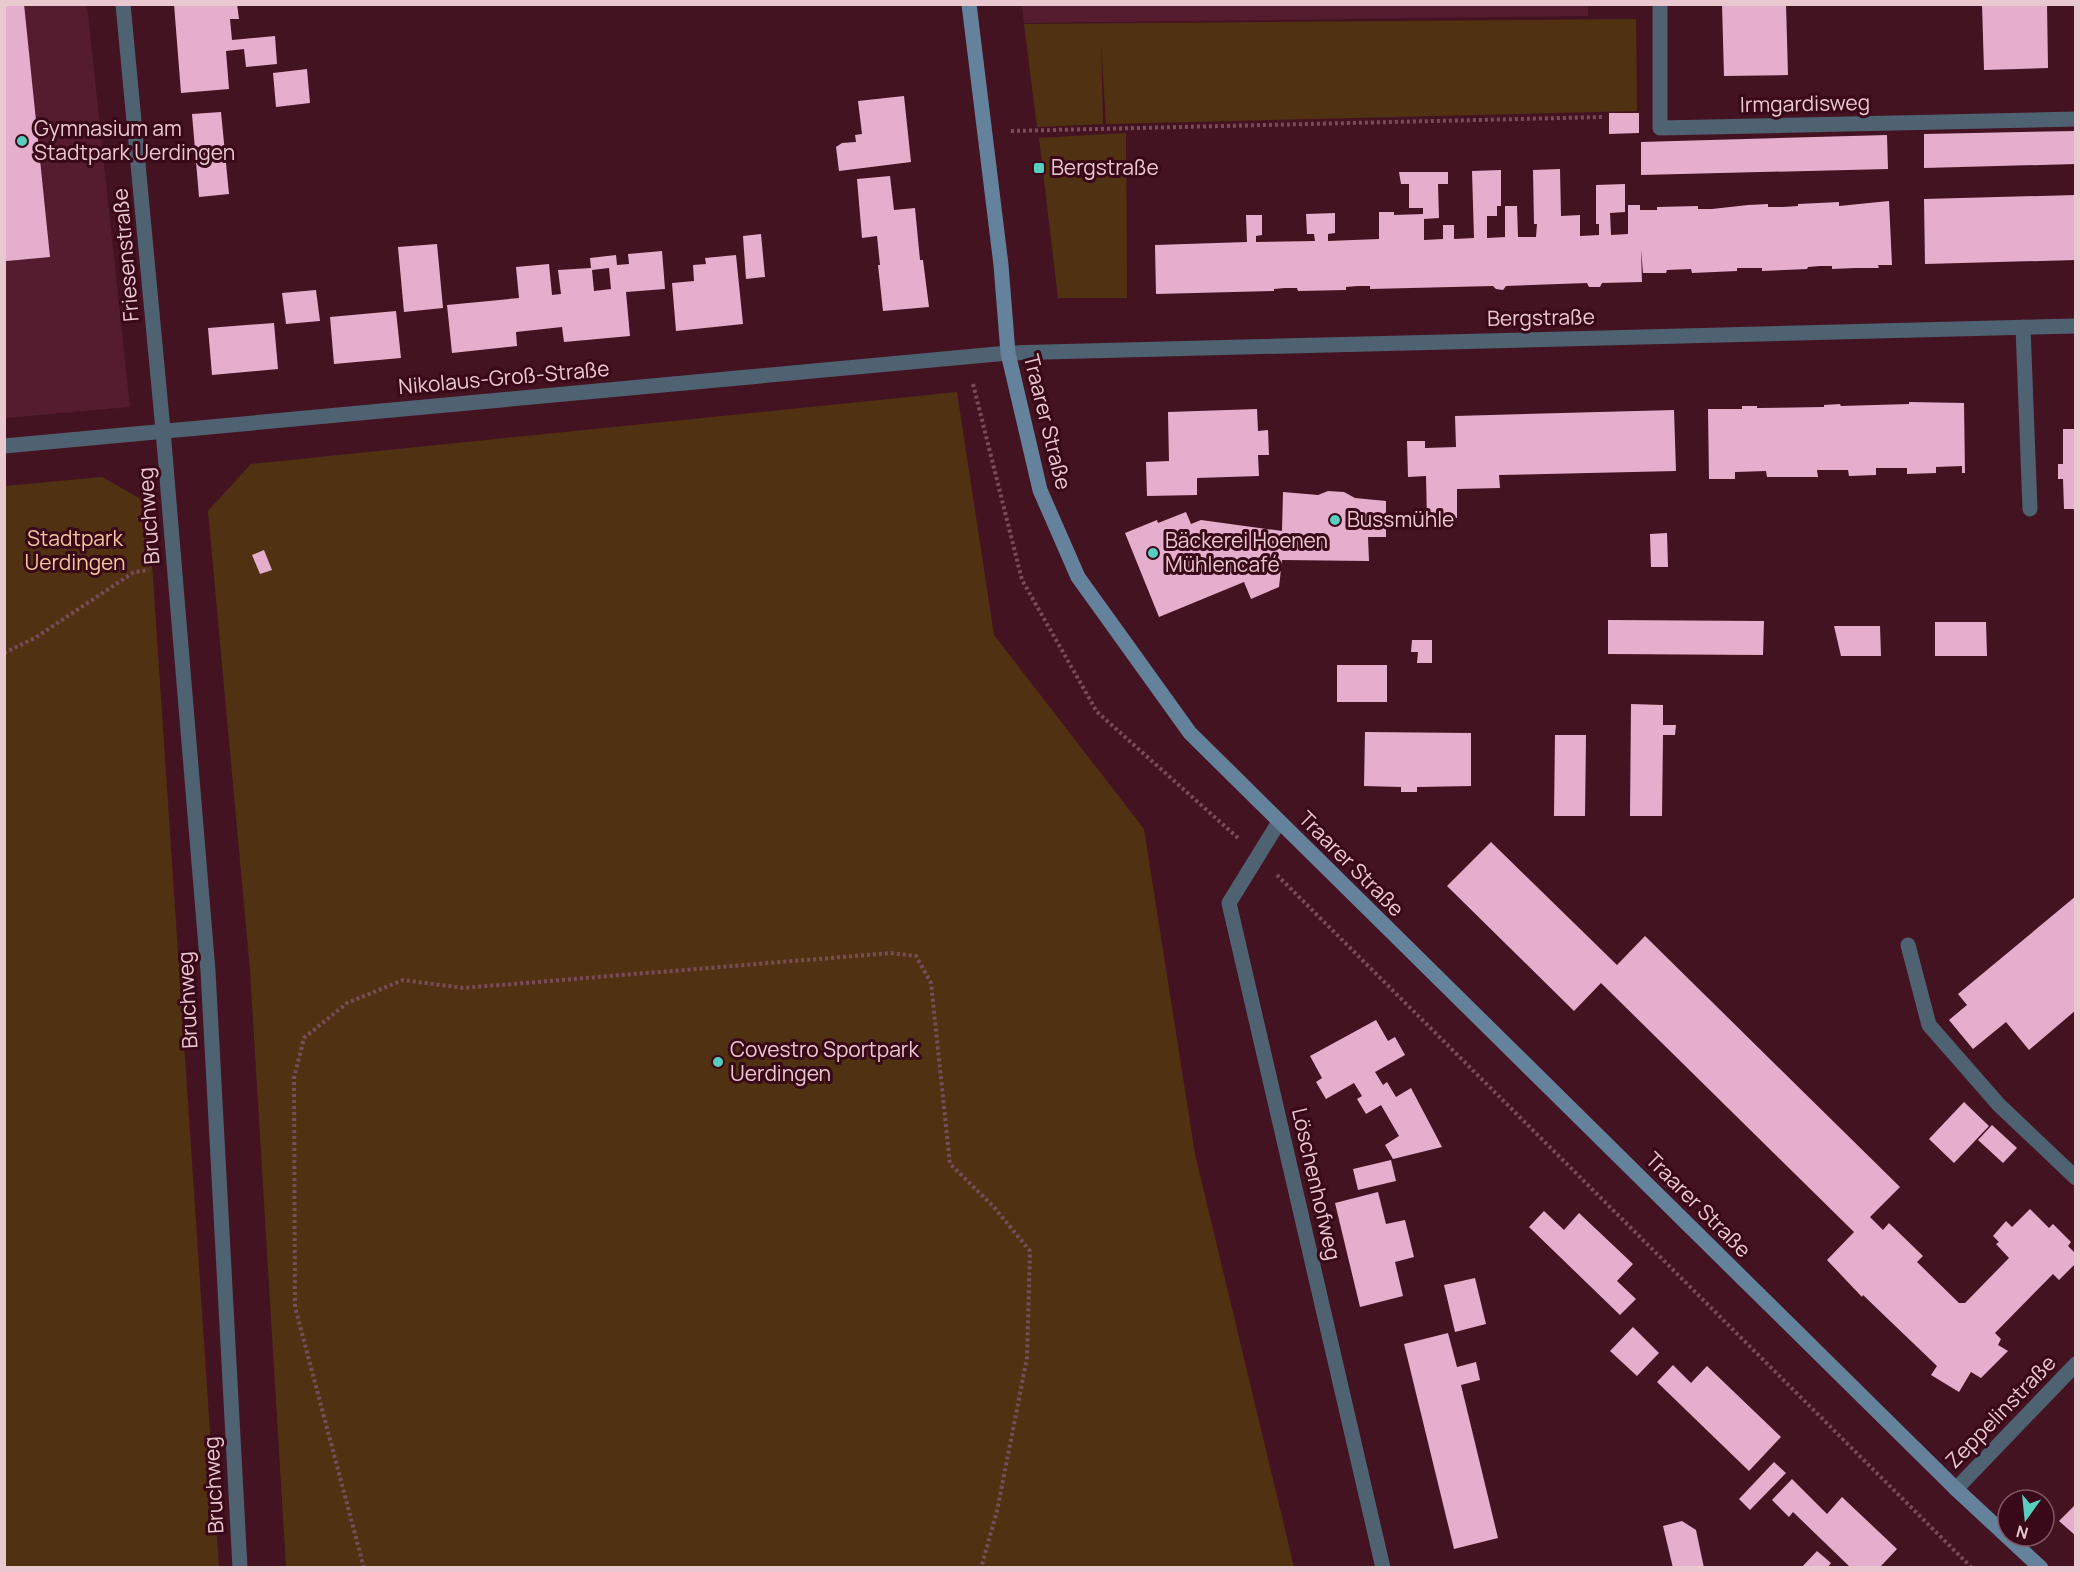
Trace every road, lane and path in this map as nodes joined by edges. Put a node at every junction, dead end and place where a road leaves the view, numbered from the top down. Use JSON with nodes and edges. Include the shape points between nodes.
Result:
{"nodes":[{"id":1,"x":123,"y":4,"type":"edge"},
{"id":2,"x":969,"y":4,"type":"edge"},
{"id":3,"x":1660,"y":4,"type":"edge"},
{"id":4,"x":1604,"y":117,"type":"dead end"},
{"id":5,"x":2076,"y":119,"type":"edge"},
{"id":6,"x":985,"y":132,"type":"junction"},
{"id":7,"x":2076,"y":326,"type":"edge"},
{"id":8,"x":2023,"y":327,"type":"junction"},
{"id":9,"x":1008,"y":353,"type":"junction"},
{"id":10,"x":163,"y":430,"type":"junction"},
{"id":11,"x":4,"y":446,"type":"edge"},
{"id":12,"x":2030,"y":509,"type":"dead end"},
{"id":13,"x":174,"y":567,"type":"junction"},
{"id":14,"x":4,"y":653,"type":"edge"},
{"id":15,"x":1279,"y":822,"type":"junction"},
{"id":16,"x":1908,"y":945,"type":"dead end"},
{"id":17,"x":2076,"y":1178,"type":"edge"},
{"id":18,"x":2076,"y":1364,"type":"edge"},
{"id":19,"x":1956,"y":1489,"type":"junction"},
{"id":20,"x":240,"y":1568,"type":"edge"},
{"id":21,"x":364,"y":1568,"type":"edge"},
{"id":22,"x":981,"y":1568,"type":"edge"},
{"id":23,"x":1383,"y":1568,"type":"edge"},
{"id":24,"x":2041,"y":1568,"type":"edge"}],
"edges":[{"from":1,"to":10,"type":"street","name":"Friesenstraße"},
{"from":2,"to":6,"type":"street","name":"Traarer Straße"},
{"from":3,"to":5,"type":"street","name":"Irmgardisweg","via":[[1660,128]]},
{"from":4,"to":6,"type":"path"},
{"from":6,"to":9,"type":"street","name":"Traarer Straße"},
{"from":7,"to":8,"type":"street","name":"Bergstraße"},
{"from":8,"to":9,"type":"street","name":"Bergstraße"},
{"from":8,"to":12,"type":"street"},
{"from":9,"to":10,"type":"street","name":"Nikolaus-Groß-Straße"},
{"from":9,"to":15,"type":"street","name":"Traarer Straße","via":[[1040,490],[1078,577],[1190,733]]},
{"from":10,"to":11,"type":"street","name":"Nikolaus-Groß-Straße"},
{"from":10,"to":13,"type":"street","name":"Bruchweg"},
{"from":13,"to":14,"type":"path","via":[[134,572],[35,638]]},
{"from":13,"to":20,"type":"street","name":"Bruchweg","via":[[208,971]]},
{"from":15,"to":19,"type":"street","name":"Traarer Straße"},
{"from":15,"to":23,"type":"street","name":"Löschenhofweg","via":[[1229,903]]},
{"from":16,"to":17,"type":"street","via":[[1929,1025],[1999,1105]]},
{"from":18,"to":19,"type":"street","name":"Zeppelinstraße"},
{"from":19,"to":24,"type":"street","name":"Traarer Straße"},
{"from":21,"to":22,"type":"path","via":[[295,1307],[294,1078],[304,1038],[347,1003],[403,980],[464,988],[891,953],[916,956],[931,983],[950,1164],[993,1206],[1030,1251],[1027,1358],[997,1511]]}]}
